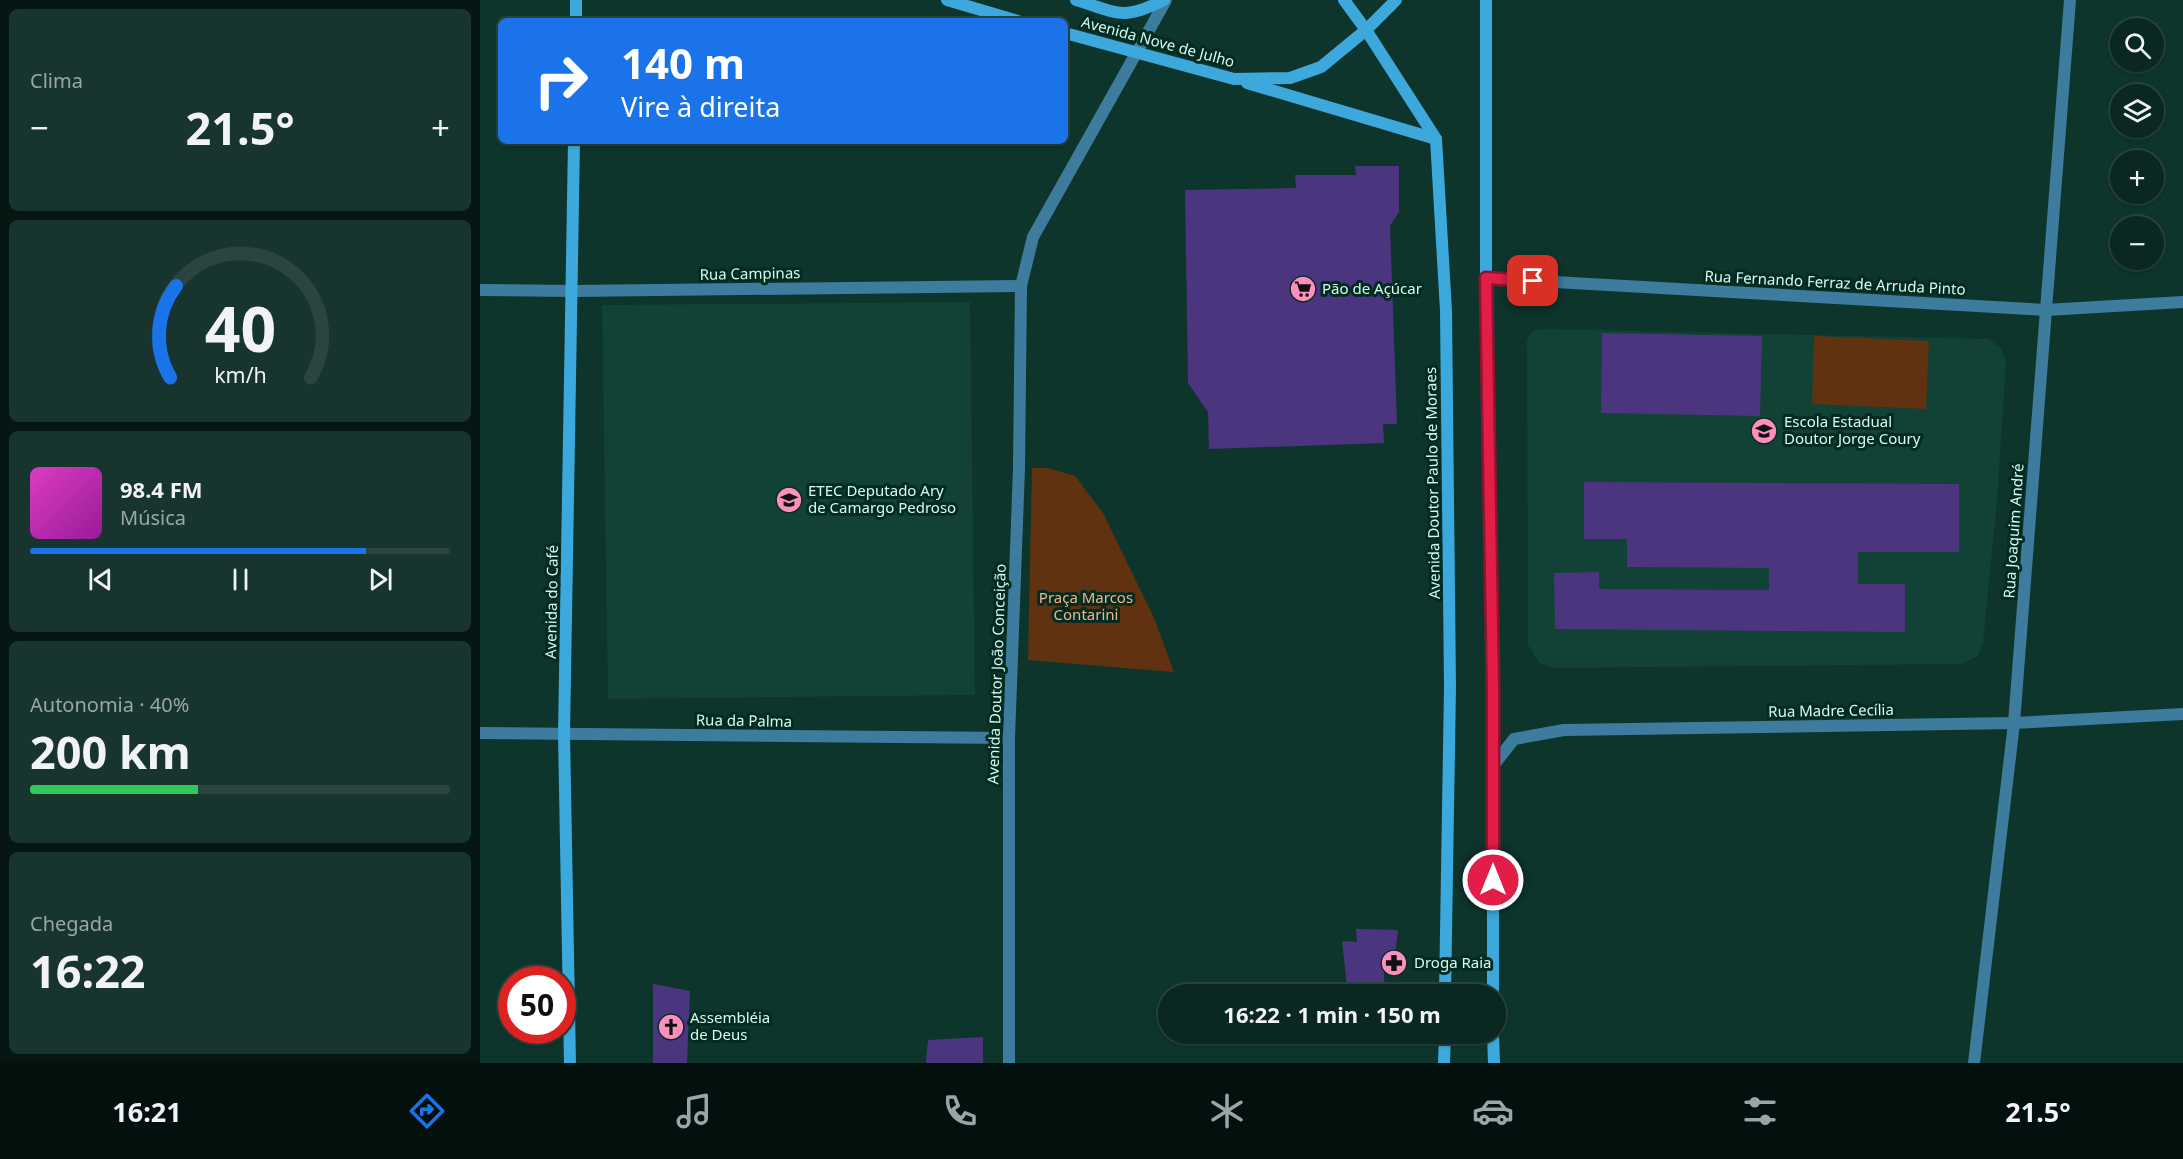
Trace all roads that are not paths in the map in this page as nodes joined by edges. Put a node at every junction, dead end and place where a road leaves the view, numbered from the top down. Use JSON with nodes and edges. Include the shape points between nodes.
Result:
{"nodes":[{"id":1,"x":576,"y":0,"type":"edge"},
{"id":2,"x":947,"y":0,"type":"edge"},
{"id":3,"x":1076,"y":0,"type":"edge"},
{"id":4,"x":1165,"y":0,"type":"edge"},
{"id":5,"x":1344,"y":0,"type":"edge"},
{"id":6,"x":1396,"y":0,"type":"edge"},
{"id":7,"x":1486,"y":0,"type":"edge"},
{"id":8,"x":2070,"y":0,"type":"edge"},
{"id":9,"x":576,"y":18,"type":"edge"},
{"id":10,"x":1008,"y":18,"type":"edge"},
{"id":11,"x":1366,"y":30,"type":"junction"},
{"id":12,"x":1068,"y":34,"type":"edge"},
{"id":13,"x":1136,"y":51,"type":"junction"},
{"id":14,"x":1234,"y":79,"type":"junction"},
{"id":15,"x":1436,"y":139,"type":"junction"},
{"id":16,"x":574,"y":144,"type":"edge"},
{"id":17,"x":1486,"y":278,"type":"junction"},
{"id":18,"x":1021,"y":286,"type":"junction"},
{"id":19,"x":480,"y":290,"type":"edge"},
{"id":20,"x":572,"y":291,"type":"junction"},
{"id":21,"x":2183,"y":302,"type":"edge"},
{"id":22,"x":2046,"y":310,"type":"junction"},
{"id":23,"x":2183,"y":714,"type":"edge"},
{"id":24,"x":2014,"y":723,"type":"junction"},
{"id":25,"x":480,"y":734,"type":"edge"},
{"id":26,"x":564,"y":734,"type":"junction"},
{"id":27,"x":1009,"y":738,"type":"junction"},
{"id":28,"x":1493,"y":766,"type":"junction"},
{"id":29,"x":1445,"y":984,"type":"edge"},
{"id":30,"x":1493,"y":984,"type":"edge"},
{"id":31,"x":1444,"y":1044,"type":"edge"},
{"id":32,"x":1493,"y":1044,"type":"edge"},
{"id":33,"x":570,"y":1063,"type":"edge"},
{"id":34,"x":1009,"y":1063,"type":"edge"},
{"id":35,"x":1444,"y":1063,"type":"edge"},
{"id":36,"x":1494,"y":1063,"type":"edge"},
{"id":37,"x":1974,"y":1063,"type":"edge"}],
"edges":[{"from":1,"to":9,"type":"main road"},
{"from":2,"to":10,"type":"main road"},
{"from":3,"to":4,"type":"main road","name":"Avenida Nove de Julho","via":[[1131,14]]},
{"from":4,"to":13,"type":"street","name":"Avenida Doutor João Conceição"},
{"from":5,"to":11,"type":"main road","name":"Avenida Doutor Paulo de Moraes"},
{"from":6,"to":11,"type":"main road","name":"Avenida Nove de Julho"},
{"from":7,"to":17,"type":"main road"},
{"from":8,"to":22,"type":"street","name":"Rua Joaquim André"},
{"from":11,"to":14,"type":"main road","name":"Avenida Nove de Julho","via":[[1321,68],[1290,78]]},
{"from":11,"to":15,"type":"main road","name":"Avenida Doutor Paulo de Moraes"},
{"from":12,"to":13,"type":"main road","name":"Avenida Nove de Julho"},
{"from":13,"to":14,"type":"main road","name":"Avenida Nove de Julho"},
{"from":13,"to":18,"type":"street","name":"Avenida Doutor João Conceição","via":[[1033,237]]},
{"from":14,"to":15,"type":"main road"},
{"from":15,"to":29,"type":"main road","name":"Avenida Doutor Paulo de Moraes","via":[[1446,311],[1450,687]]},
{"from":16,"to":20,"type":"main road","name":"Avenida do Café"},
{"from":17,"to":22,"type":"street","name":"Rua Fernando Ferraz de Arruda Pinto"},
{"from":17,"to":28,"type":"main road"},
{"from":18,"to":20,"type":"street","name":"Rua Campinas"},
{"from":18,"to":27,"type":"street","name":"Avenida Doutor João Conceição","via":[[1019,480]]},
{"from":19,"to":20,"type":"street","name":"Rua Campinas"},
{"from":20,"to":26,"type":"main road","name":"Avenida do Café"},
{"from":21,"to":22,"type":"street","name":"Rua Fernando Ferraz de Arruda Pinto"},
{"from":22,"to":24,"type":"street","name":"Rua Joaquim André"},
{"from":23,"to":24,"type":"street","name":"Rua Madre Cecília"},
{"from":24,"to":28,"type":"street","name":"Rua Madre Cecília","via":[[1564,730],[1514,739]]},
{"from":24,"to":37,"type":"street","name":"Rua Joaquim André"},
{"from":25,"to":26,"type":"street","name":"Rua da Palma"},
{"from":26,"to":27,"type":"street","name":"Rua da Palma"},
{"from":26,"to":33,"type":"main road","name":"Avenida do Café"},
{"from":27,"to":34,"type":"street","name":"Avenida Doutor João Conceição"},
{"from":28,"to":30,"type":"main road"},
{"from":31,"to":35,"type":"main road"},
{"from":32,"to":36,"type":"main road"}]}
